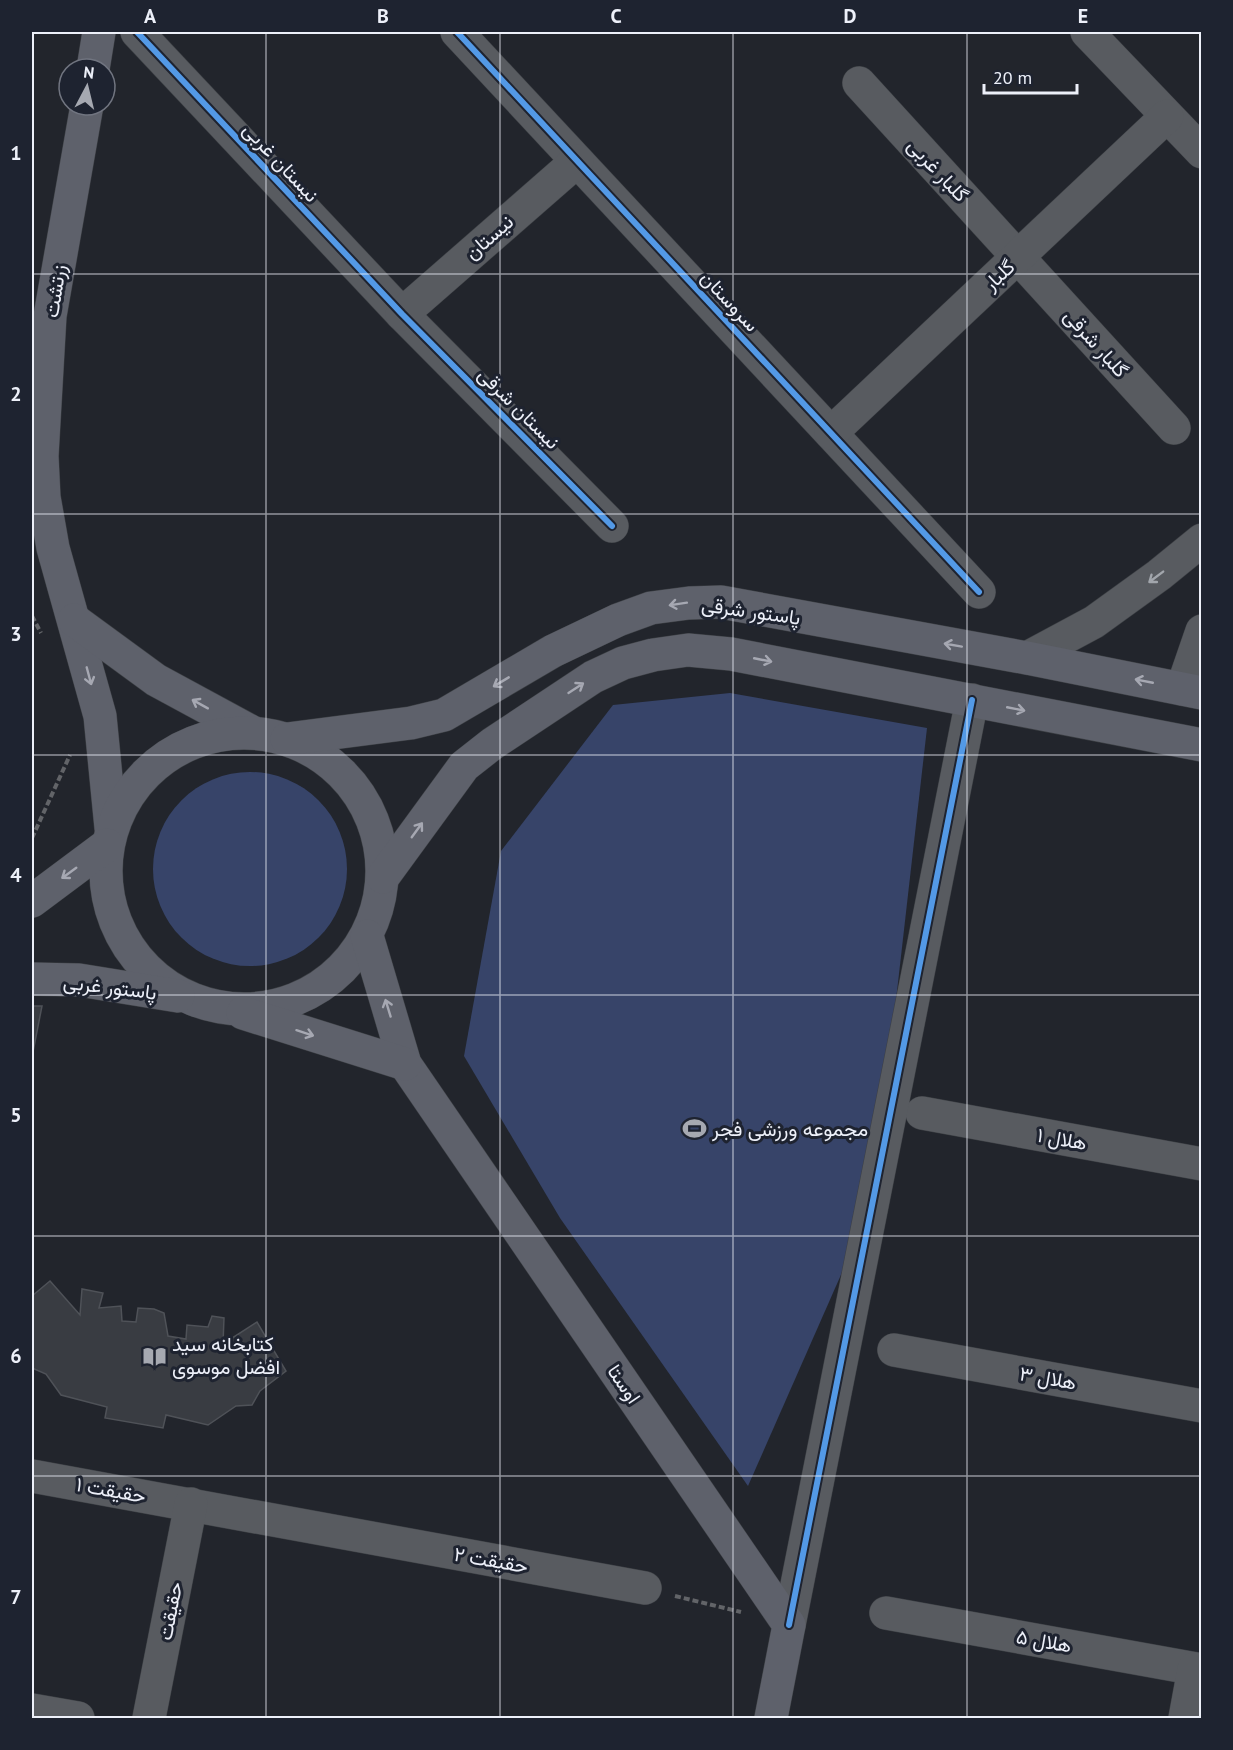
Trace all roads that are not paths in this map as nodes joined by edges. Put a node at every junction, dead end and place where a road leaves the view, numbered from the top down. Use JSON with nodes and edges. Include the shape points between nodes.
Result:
{"nodes":[{"id":1,"x":99,"y":32,"type":"edge"},
{"id":2,"x":137,"y":32,"type":"edge"},
{"id":3,"x":457,"y":32,"type":"edge"},
{"id":4,"x":1087,"y":32,"type":"edge"},
{"id":5,"x":95,"y":57,"type":"edge"},
{"id":6,"x":859,"y":83,"type":"dead end"},
{"id":7,"x":1167,"y":116,"type":"junction"},
{"id":8,"x":84,"y":117,"type":"edge"},
{"id":9,"x":1202,"y":152,"type":"edge"},
{"id":10,"x":577,"y":161,"type":"junction"},
{"id":11,"x":1018,"y":257,"type":"junction"},
{"id":12,"x":42,"y":296,"type":"edge"},
{"id":13,"x":402,"y":314,"type":"junction"},
{"id":14,"x":40,"y":350,"type":"edge"},
{"id":15,"x":1174,"y":428,"type":"dead end"},
{"id":16,"x":831,"y":433,"type":"junction"},
{"id":17,"x":612,"y":526,"type":"dead end"},
{"id":18,"x":1202,"y":540,"type":"edge"},
{"id":19,"x":979,"y":592,"type":"dead end"},
{"id":20,"x":74,"y":620,"type":"junction"},
{"id":21,"x":1202,"y":631,"type":"edge"},
{"id":22,"x":1027,"y":658,"type":"junction"},
{"id":23,"x":1192,"y":691,"type":"edge"},
{"id":24,"x":972,"y":700,"type":"junction"},
{"id":25,"x":252,"y":732,"type":"junction"},
{"id":26,"x":1163,"y":737,"type":"junction"},
{"id":27,"x":287,"y":739,"type":"junction"},
{"id":28,"x":1202,"y":745,"type":"edge"},
{"id":29,"x":109,"y":836,"type":"junction"},
{"id":30,"x":383,"y":877,"type":"junction"},
{"id":31,"x":32,"y":901,"type":"edge"},
{"id":32,"x":367,"y":936,"type":"junction"},
{"id":33,"x":32,"y":979,"type":"edge"},
{"id":34,"x":188,"y":997,"type":"junction"},
{"id":35,"x":229,"y":1009,"type":"junction"},
{"id":36,"x":405,"y":1064,"type":"junction"},
{"id":37,"x":922,"y":1113,"type":"dead end"},
{"id":38,"x":1202,"y":1164,"type":"edge"},
{"id":39,"x":894,"y":1350,"type":"dead end"},
{"id":40,"x":1202,"y":1406,"type":"edge"},
{"id":41,"x":32,"y":1476,"type":"edge"},
{"id":42,"x":191,"y":1504,"type":"junction"},
{"id":43,"x":645,"y":1588,"type":"road end"},
{"id":44,"x":886,"y":1613,"type":"dead end"},
{"id":45,"x":789,"y":1625,"type":"junction"},
{"id":46,"x":1198,"y":1669,"type":"edge"},
{"id":47,"x":32,"y":1710,"type":"edge"},
{"id":48,"x":78,"y":1719,"type":"edge"},
{"id":49,"x":149,"y":1719,"type":"edge"},
{"id":50,"x":771,"y":1719,"type":"edge"},
{"id":51,"x":1185,"y":1719,"type":"edge"}],
"edges":[{"from":1,"to":5,"type":"main road"},
{"from":2,"to":13,"type":"street","name":"نیستان غربی"},
{"from":3,"to":10,"type":"street","name":"سروستان"},
{"from":4,"to":7,"type":"street"},
{"from":6,"to":11,"type":"street","name":"گلبار غربی"},
{"from":7,"to":9,"type":"street"},
{"from":7,"to":11,"type":"street","name":"گلبار"},
{"from":8,"to":12,"type":"main road","name":"زرتشت"},
{"from":10,"to":13,"type":"street","name":"نیستان"},
{"from":10,"to":16,"type":"street","name":"سروستان"},
{"from":11,"to":15,"type":"street","name":"گلبار شرقی"},
{"from":11,"to":16,"type":"street","name":"گلبار"},
{"from":12,"to":14,"type":"main road","name":"زرتشت"},
{"from":13,"to":17,"type":"street","name":"نیستان شرقی"},
{"from":14,"to":20,"type":"main road","name":"زرتشت","via":[[44,497],[53,548]]},
{"from":16,"to":19,"type":"street","name":"سروستان"},
{"from":18,"to":22,"type":"street","one_way":true,"via":[[1094,622]]},
{"from":25,"to":20,"type":"main road","one_way":true,"via":[[156,680]]},
{"from":20,"to":29,"type":"main road","name":"زرتشت","one_way":true,"via":[[100,716]]},
{"from":21,"to":23,"type":"street"},
{"from":23,"to":22,"type":"main road","name":"پاستور شرقی","one_way":true},
{"from":22,"to":27,"type":"main road","name":"پاستور شرقی","one_way":true,"via":[[722,602],[689,603],[651,608],[581,636],[444,715]]},
{"from":23,"to":26,"type":"main road"},
{"from":24,"to":26,"type":"main road","one_way":true},
{"from":30,"to":24,"type":"main road","one_way":true,"via":[[464,766],[593,677],[623,663],[688,650],[731,654]]},
{"from":24,"to":45,"type":"street"},
{"from":25,"to":27,"type":"main road"},
{"from":25,"to":29,"type":"main road","via":[[215,735],[181,747],[151,768],[127,795]]},
{"from":26,"to":28,"type":"main road"},
{"from":27,"to":30,"type":"main road","via":[[327,760],[359,792],[378,833]]},
{"from":29,"to":31,"type":"main road","one_way":true},
{"from":29,"to":34,"type":"main road","via":[[105,882],[113,918],[131,951],[156,978]]},
{"from":30,"to":32,"type":"main road","via":[[378,908]]},
{"from":32,"to":35,"type":"main road","via":[[342,969],[309,993],[270,1007]]},
{"from":36,"to":32,"type":"main road","name":"اوستا","one_way":true},
{"from":33,"to":34,"type":"main road","name":"پاستور غربی","via":[[79,980]]},
{"from":34,"to":35,"type":"main road"},
{"from":35,"to":36,"type":"main road","one_way":true},
{"from":36,"to":45,"type":"main road","name":"اوستا"},
{"from":37,"to":38,"type":"street","name":"هلال ۱"},
{"from":39,"to":40,"type":"street","name":"هلال ۳"},
{"from":41,"to":42,"type":"street","name":"حقیقت ۱"},
{"from":42,"to":43,"type":"street","name":"حقیقت ۲"},
{"from":42,"to":49,"type":"street","name":"حقیقت"},
{"from":44,"to":46,"type":"street","name":"هلال ۵"},
{"from":45,"to":50,"type":"main road"},
{"from":46,"to":51,"type":"street"},
{"from":47,"to":48,"type":"street"}]}
